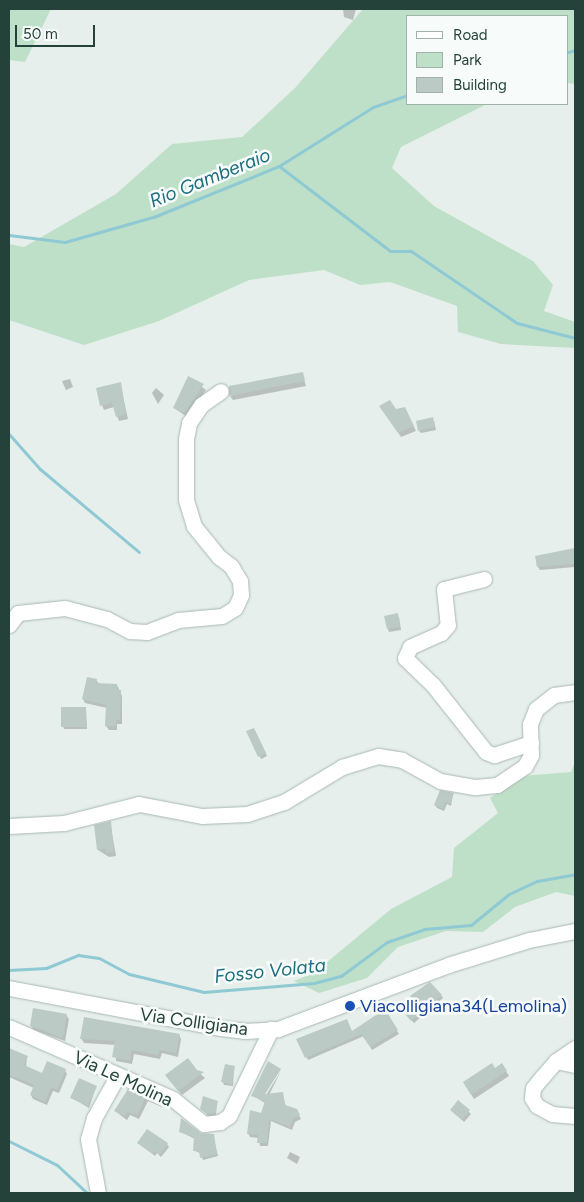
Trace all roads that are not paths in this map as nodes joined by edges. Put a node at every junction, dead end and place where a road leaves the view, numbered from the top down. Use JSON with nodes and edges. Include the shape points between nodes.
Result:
{"nodes":[{"id":1,"x":221,"y":391,"type":"dead end"},
{"id":2,"x":484,"y":579,"type":"dead end"},
{"id":3,"x":9,"y":625,"type":"edge"},
{"id":4,"x":575,"y":692,"type":"edge"},
{"id":5,"x":531,"y":743,"type":"junction"},
{"id":6,"x":9,"y":826,"type":"edge"},
{"id":7,"x":575,"y":931,"type":"edge"},
{"id":8,"x":9,"y":988,"type":"edge"},
{"id":9,"x":9,"y":1027,"type":"edge"},
{"id":10,"x":271,"y":1029,"type":"junction"},
{"id":11,"x":575,"y":1048,"type":"edge"},
{"id":12,"x":556,"y":1061,"type":"junction"},
{"id":13,"x":575,"y":1065,"type":"edge"},
{"id":14,"x":118,"y":1075,"type":"junction"},
{"id":15,"x":575,"y":1116,"type":"edge"},
{"id":16,"x":98,"y":1193,"type":"edge"}],
"edges":[{"from":1,"to":3,"type":"street","via":[[201,405],[189,422],[186,499],[194,526],[240,580],[240,595],[235,608],[222,616],[178,620],[147,632],[130,631],[107,619],[65,608],[18,613]]},
{"from":2,"to":5,"type":"street","via":[[444,589],[448,625],[441,633],[410,647],[405,658],[433,685],[486,752],[494,755]]},
{"from":4,"to":5,"type":"street","via":[[554,695],[544,702],[532,717]]},
{"from":5,"to":6,"type":"street","via":[[531,755],[525,766],[497,785],[475,787],[440,781],[402,760],[378,756],[342,767],[284,802],[247,814],[202,816],[139,804],[64,822]]},
{"from":7,"to":10,"type":"street","name":"Via Colligiana","via":[[529,940],[448,965],[310,1018]]},
{"from":8,"to":10,"type":"street","name":"Via Colligiana","via":[[221,1028],[244,1031]]},
{"from":9,"to":14,"type":"street","name":"Via Le Molina"},
{"from":10,"to":14,"type":"street","name":"Via Le Molina","via":[[229,1116],[220,1122],[204,1124],[173,1099]]},
{"from":11,"to":12,"type":"street"},
{"from":12,"to":13,"type":"street"},
{"from":12,"to":15,"type":"street","via":[[534,1088],[532,1098],[537,1106],[552,1114]]},
{"from":14,"to":16,"type":"street","via":[[94,1118],[88,1139]]}]}
